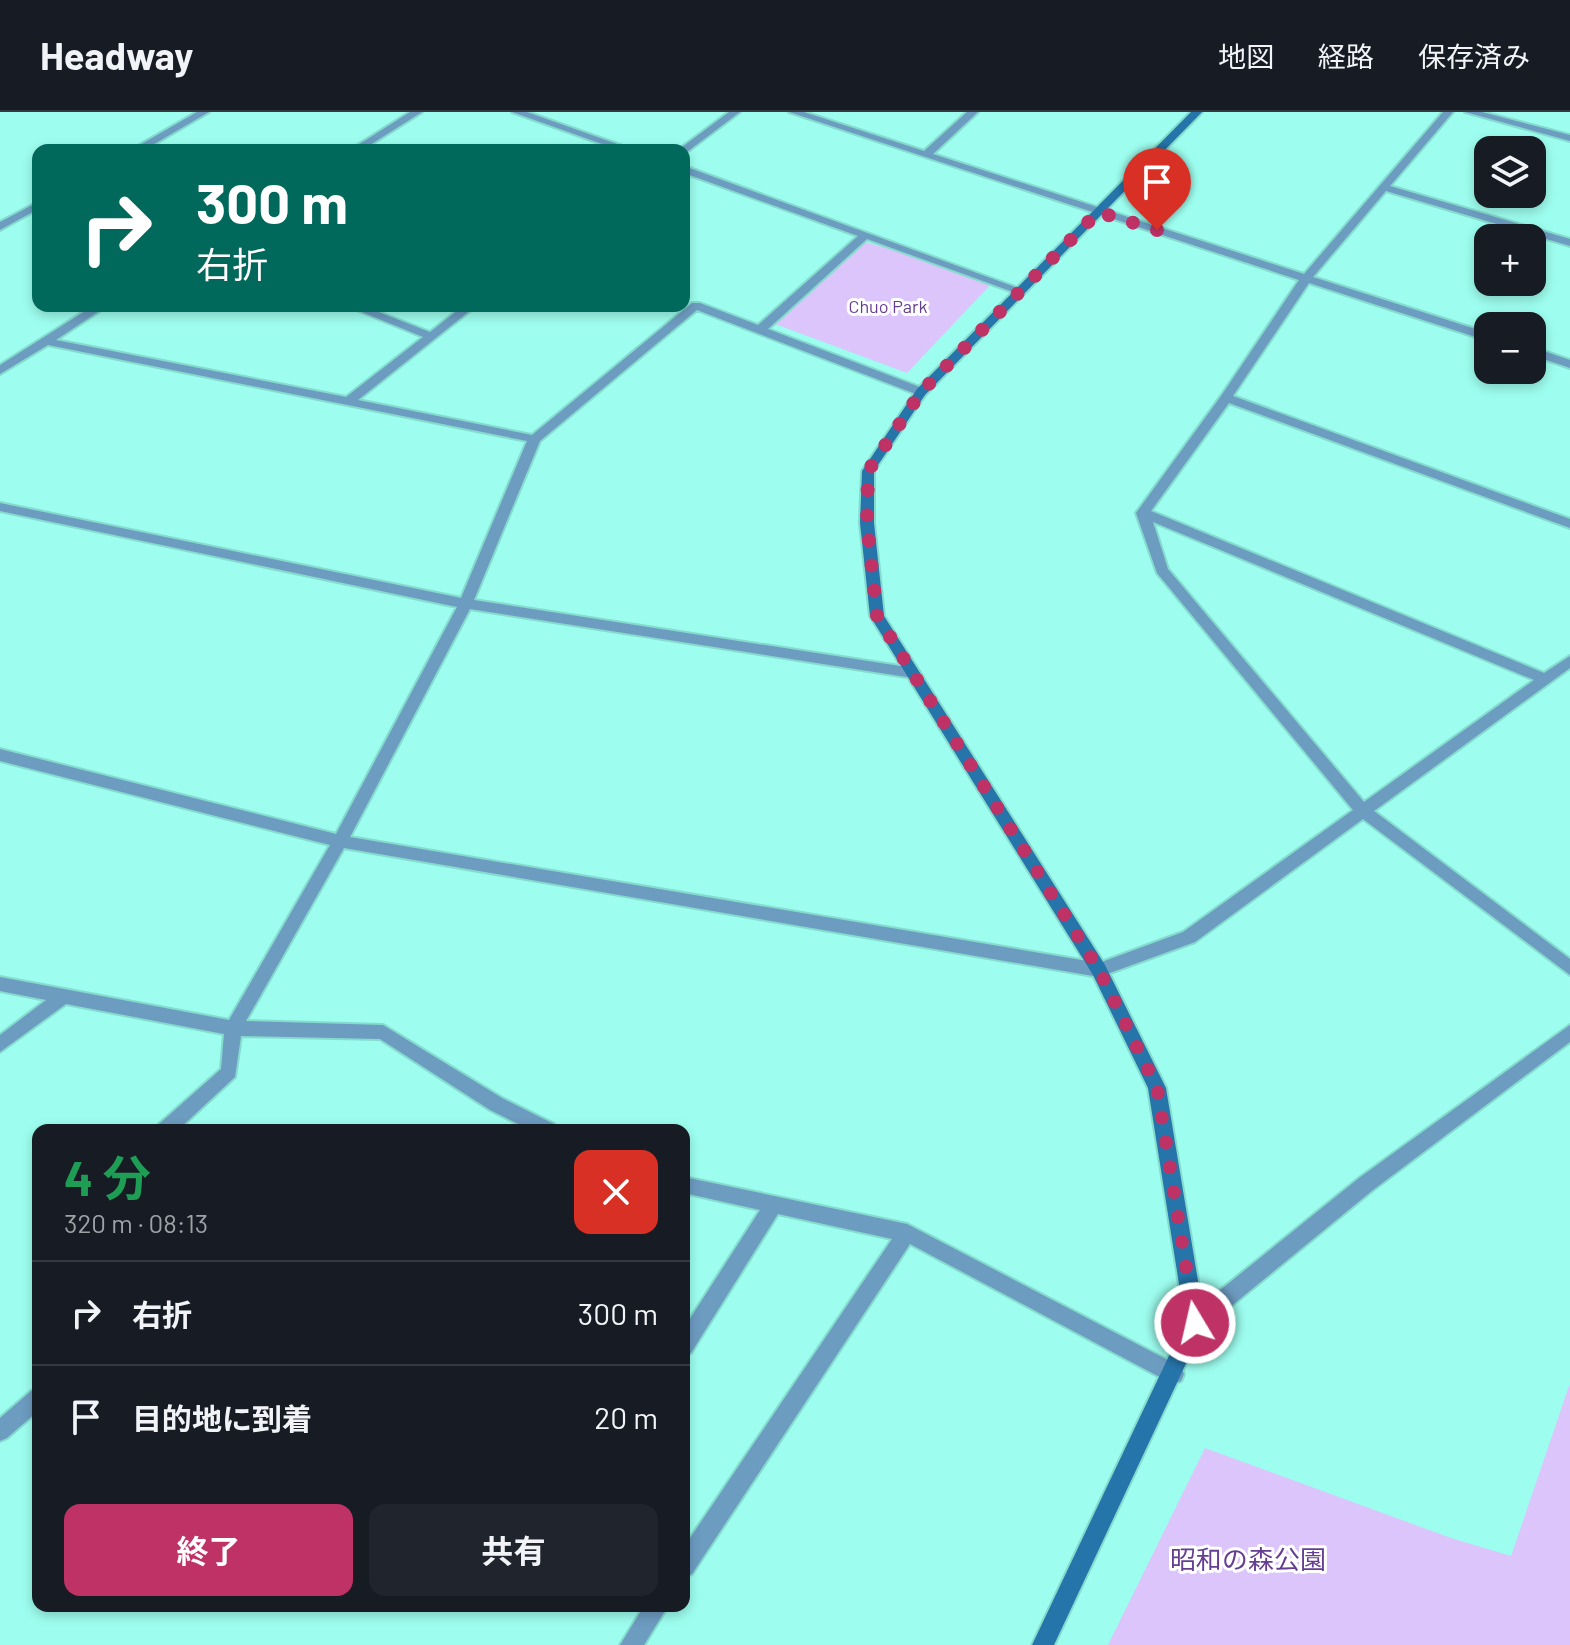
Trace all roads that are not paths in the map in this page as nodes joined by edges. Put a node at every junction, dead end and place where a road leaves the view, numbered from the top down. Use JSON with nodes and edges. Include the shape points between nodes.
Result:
{"nodes":[{"id":1,"x":204,"y":112,"type":"edge"},
{"id":2,"x":417,"y":112,"type":"edge"},
{"id":3,"x":517,"y":112,"type":"edge"},
{"id":4,"x":735,"y":112,"type":"edge"},
{"id":5,"x":794,"y":112,"type":"edge"},
{"id":6,"x":973,"y":112,"type":"edge"},
{"id":7,"x":1197,"y":112,"type":"edge"},
{"id":8,"x":1448,"y":112,"type":"edge"},
{"id":9,"x":1470,"y":112,"type":"edge"},
{"id":10,"x":1570,"y":138,"type":"edge"},
{"id":11,"x":147,"y":144,"type":"edge"},
{"id":12,"x":365,"y":144,"type":"edge"},
{"id":13,"x":611,"y":144,"type":"edge"},
{"id":14,"x":690,"y":145,"type":"edge"},
{"id":15,"x":925,"y":155,"type":"junction"},
{"id":16,"x":690,"y":171,"type":"edge"},
{"id":17,"x":1383,"y":187,"type":"junction"},
{"id":18,"x":32,"y":208,"type":"edge"},
{"id":19,"x":1098,"y":212,"type":"junction"},
{"id":20,"x":0,"y":227,"type":"edge"},
{"id":21,"x":865,"y":235,"type":"junction"},
{"id":22,"x":1570,"y":243,"type":"edge"},
{"id":23,"x":1306,"y":278,"type":"junction"},
{"id":24,"x":1020,"y":291,"type":"junction"},
{"id":25,"x":690,"y":310,"type":"edge"},
{"id":26,"x":91,"y":312,"type":"edge"},
{"id":27,"x":368,"y":312,"type":"edge"},
{"id":28,"x":462,"y":312,"type":"edge"},
{"id":29,"x":688,"y":312,"type":"edge"},
{"id":30,"x":759,"y":330,"type":"junction"},
{"id":31,"x":1474,"y":332,"type":"edge"},
{"id":32,"x":430,"y":336,"type":"junction"},
{"id":33,"x":45,"y":341,"type":"junction"},
{"id":34,"x":1546,"y":356,"type":"edge"},
{"id":35,"x":1570,"y":364,"type":"edge"},
{"id":36,"x":0,"y":370,"type":"edge"},
{"id":37,"x":921,"y":392,"type":"junction"},
{"id":38,"x":1226,"y":398,"type":"junction"},
{"id":39,"x":349,"y":401,"type":"junction"},
{"id":40,"x":534,"y":439,"type":"junction"},
{"id":41,"x":0,"y":507,"type":"edge"},
{"id":42,"x":1143,"y":513,"type":"junction"},
{"id":43,"x":1570,"y":524,"type":"edge"},
{"id":44,"x":466,"y":604,"type":"junction"},
{"id":45,"x":1570,"y":661,"type":"edge"},
{"id":46,"x":913,"y":673,"type":"junction"},
{"id":47,"x":1545,"y":679,"type":"junction"},
{"id":48,"x":0,"y":755,"type":"edge"},
{"id":49,"x":1362,"y":810,"type":"junction"},
{"id":50,"x":340,"y":841,"type":"junction"},
{"id":51,"x":1570,"y":968,"type":"edge"},
{"id":52,"x":1099,"y":970,"type":"junction"},
{"id":53,"x":0,"y":984,"type":"edge"},
{"id":54,"x":63,"y":996,"type":"junction"},
{"id":55,"x":233,"y":1028,"type":"junction"},
{"id":56,"x":1570,"y":1032,"type":"edge"},
{"id":57,"x":0,"y":1045,"type":"edge"},
{"id":58,"x":172,"y":1124,"type":"edge"},
{"id":59,"x":536,"y":1124,"type":"edge"},
{"id":60,"x":690,"y":1186,"type":"edge"},
{"id":61,"x":774,"y":1204,"type":"junction"},
{"id":62,"x":907,"y":1233,"type":"junction"},
{"id":63,"x":1195,"y":1323,"type":"junction"},
{"id":64,"x":690,"y":1337,"type":"edge"},
{"id":65,"x":1174,"y":1374,"type":"junction"},
{"id":66,"x":32,"y":1403,"type":"edge"},
{"id":67,"x":0,"y":1431,"type":"edge"},
{"id":68,"x":690,"y":1557,"type":"edge"},
{"id":69,"x":653,"y":1612,"type":"edge"},
{"id":70,"x":631,"y":1645,"type":"edge"},
{"id":71,"x":1043,"y":1645,"type":"edge"}],
"edges":[{"from":1,"to":11,"type":"street"},
{"from":2,"to":12,"type":"street"},
{"from":3,"to":13,"type":"street"},
{"from":4,"to":14,"type":"street"},
{"from":5,"to":15,"type":"street"},
{"from":6,"to":15,"type":"street"},
{"from":7,"to":19,"type":"street"},
{"from":8,"to":17,"type":"street"},
{"from":9,"to":10,"type":"street"},
{"from":15,"to":19,"type":"street"},
{"from":16,"to":21,"type":"street"},
{"from":17,"to":22,"type":"street"},
{"from":17,"to":23,"type":"street"},
{"from":18,"to":20,"type":"street"},
{"from":19,"to":23,"type":"street"},
{"from":19,"to":24,"type":"street"},
{"from":21,"to":24,"type":"street"},
{"from":21,"to":30,"type":"street"},
{"from":23,"to":31,"type":"street"},
{"from":23,"to":38,"type":"street"},
{"from":24,"to":37,"type":"street"},
{"from":25,"to":30,"type":"street","via":[[696,305]]},
{"from":26,"to":33,"type":"street"},
{"from":27,"to":32,"type":"street"},
{"from":28,"to":32,"type":"street"},
{"from":29,"to":40,"type":"street"},
{"from":30,"to":37,"type":"street"},
{"from":32,"to":39,"type":"street"},
{"from":33,"to":36,"type":"street"},
{"from":33,"to":39,"type":"street"},
{"from":34,"to":35,"type":"street"},
{"from":37,"to":46,"type":"street","via":[[868,471],[867,523],[877,616]]},
{"from":38,"to":42,"type":"street"},
{"from":38,"to":43,"type":"street"},
{"from":39,"to":40,"type":"street"},
{"from":40,"to":44,"type":"street"},
{"from":41,"to":44,"type":"street"},
{"from":42,"to":47,"type":"street"},
{"from":42,"to":49,"type":"street","via":[[1162,570]]},
{"from":44,"to":46,"type":"street"},
{"from":44,"to":50,"type":"street"},
{"from":45,"to":47,"type":"street"},
{"from":46,"to":52,"type":"street"},
{"from":47,"to":49,"type":"street"},
{"from":48,"to":50,"type":"street"},
{"from":49,"to":51,"type":"street"},
{"from":49,"to":52,"type":"street","via":[[1189,937]]},
{"from":50,"to":52,"type":"street"},
{"from":50,"to":55,"type":"street"},
{"from":52,"to":63,"type":"street","via":[[1157,1088]]},
{"from":53,"to":54,"type":"street"},
{"from":54,"to":55,"type":"street"},
{"from":54,"to":57,"type":"street"},
{"from":55,"to":58,"type":"street","via":[[229,1072]]},
{"from":55,"to":59,"type":"street","via":[[383,1032]]},
{"from":56,"to":63,"type":"street","via":[[1366,1184]]},
{"from":60,"to":61,"type":"street"},
{"from":61,"to":62,"type":"street"},
{"from":61,"to":64,"type":"street"},
{"from":62,"to":65,"type":"street"},
{"from":62,"to":68,"type":"street"},
{"from":63,"to":65,"type":"street"},
{"from":65,"to":71,"type":"street"},
{"from":66,"to":67,"type":"street"},
{"from":69,"to":70,"type":"street"}]}
